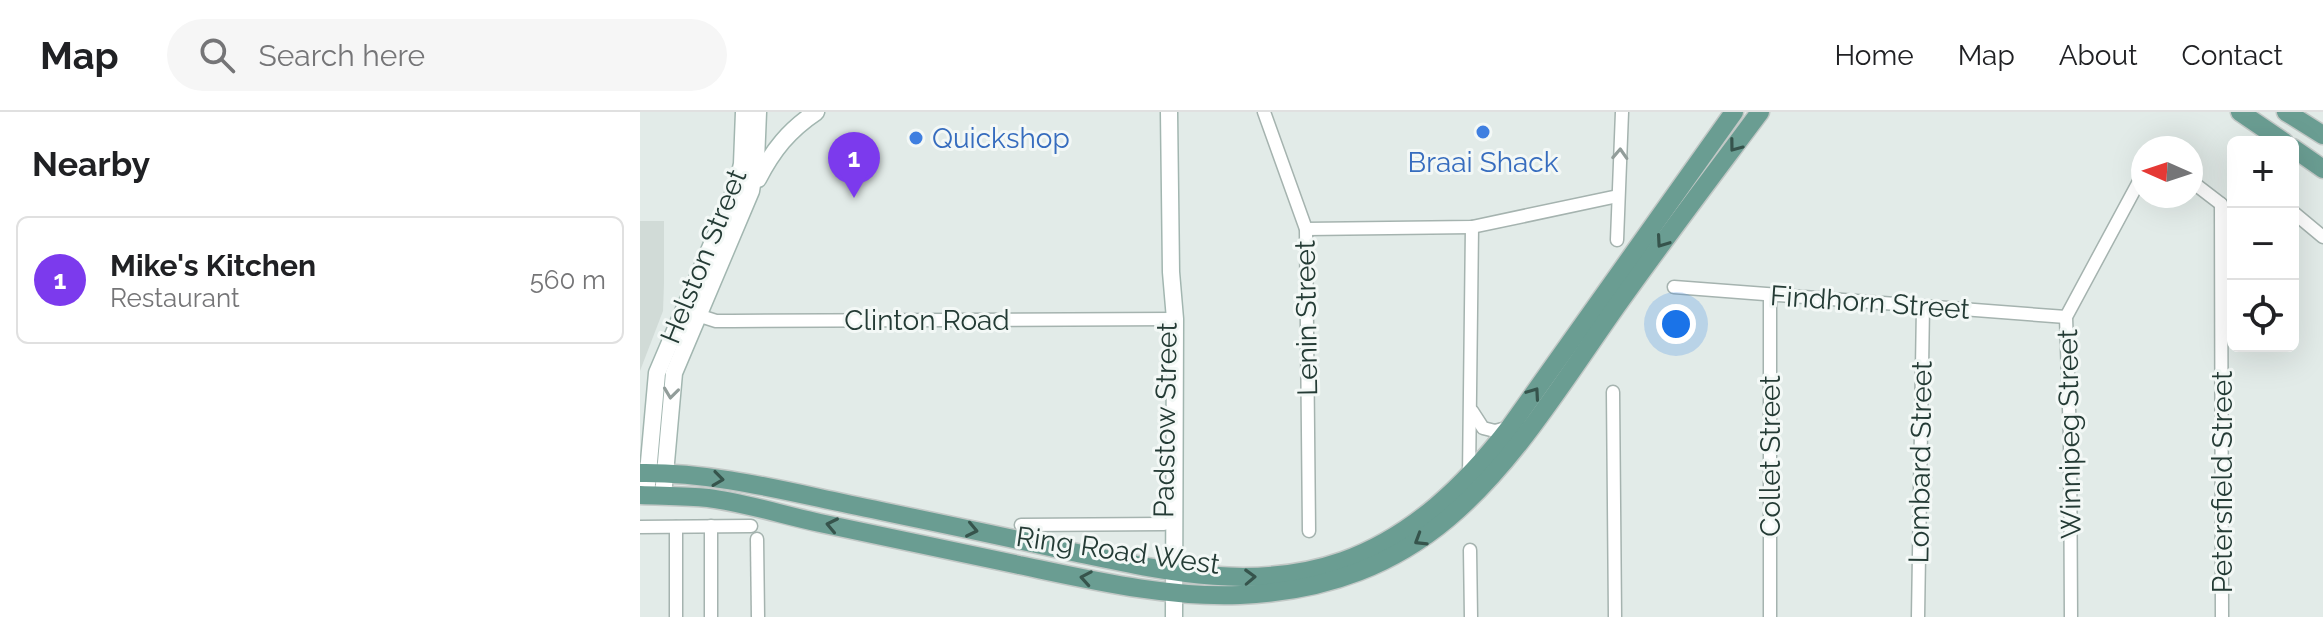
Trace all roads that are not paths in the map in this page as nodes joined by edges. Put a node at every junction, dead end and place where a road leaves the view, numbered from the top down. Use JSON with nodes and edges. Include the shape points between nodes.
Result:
{"nodes":[{"id":1,"x":744,"y":112,"type":"edge"},
{"id":2,"x":758,"y":112,"type":"edge"},
{"id":3,"x":816,"y":112,"type":"edge"},
{"id":4,"x":1169,"y":112,"type":"edge"},
{"id":5,"x":1264,"y":112,"type":"edge"},
{"id":6,"x":1622,"y":112,"type":"edge"},
{"id":7,"x":1734,"y":112,"type":"edge"},
{"id":8,"x":1760,"y":112,"type":"edge"},
{"id":9,"x":2240,"y":112,"type":"edge"},
{"id":10,"x":2286,"y":112,"type":"edge"},
{"id":11,"x":2323,"y":135,"type":"edge"},
{"id":12,"x":2275,"y":136,"type":"edge"},
{"id":13,"x":2299,"y":152,"type":"edge"},
{"id":14,"x":2323,"y":169,"type":"edge"},
{"id":15,"x":2203,"y":188,"type":"edge"},
{"id":16,"x":751,"y":191,"type":"junction"},
{"id":17,"x":1618,"y":196,"type":"junction"},
{"id":18,"x":2131,"y":196,"type":"edge"},
{"id":19,"x":2227,"y":202,"type":"edge"},
{"id":20,"x":2299,"y":217,"type":"edge"},
{"id":21,"x":1472,"y":227,"type":"junction"},
{"id":22,"x":1306,"y":229,"type":"junction"},
{"id":23,"x":2323,"y":237,"type":"edge"},
{"id":24,"x":1617,"y":240,"type":"dead end"},
{"id":25,"x":1674,"y":287,"type":"dead end"},
{"id":26,"x":1770,"y":295,"type":"junction"},
{"id":27,"x":1923,"y":306,"type":"junction"},
{"id":28,"x":682,"y":309,"type":"junction"},
{"id":29,"x":698,"y":317,"type":"junction"},
{"id":30,"x":2066,"y":317,"type":"junction"},
{"id":31,"x":1170,"y":320,"type":"junction"},
{"id":32,"x":1613,"y":392,"type":"dead end"},
{"id":33,"x":1472,"y":411,"type":"junction"},
{"id":34,"x":1510,"y":427,"type":"junction"},
{"id":35,"x":650,"y":473,"type":"edge"},
{"id":36,"x":1474,"y":484,"type":"junction"},
{"id":37,"x":649,"y":495,"type":"edge"},
{"id":38,"x":1164,"y":524,"type":"junction"},
{"id":39,"x":1021,"y":525,"type":"dead end"},
{"id":40,"x":711,"y":526,"type":"junction"},
{"id":41,"x":751,"y":526,"type":"dead end"},
{"id":42,"x":640,"y":527,"type":"edge"},
{"id":43,"x":676,"y":527,"type":"junction"},
{"id":44,"x":1309,"y":531,"type":"dead end"},
{"id":45,"x":757,"y":539,"type":"dead end"},
{"id":46,"x":1470,"y":550,"type":"dead end"},
{"id":47,"x":1168,"y":570,"type":"junction"},
{"id":48,"x":1168,"y":591,"type":"junction"},
{"id":49,"x":676,"y":617,"type":"edge"},
{"id":50,"x":711,"y":617,"type":"edge"},
{"id":51,"x":758,"y":617,"type":"edge"},
{"id":52,"x":1163,"y":617,"type":"edge"},
{"id":53,"x":1174,"y":617,"type":"edge"},
{"id":54,"x":1471,"y":617,"type":"edge"},
{"id":55,"x":1615,"y":617,"type":"edge"},
{"id":56,"x":1770,"y":617,"type":"edge"},
{"id":57,"x":1918,"y":617,"type":"edge"},
{"id":58,"x":2071,"y":617,"type":"edge"},
{"id":59,"x":2222,"y":617,"type":"edge"}],
"edges":[{"from":1,"to":28,"type":"street","name":"Helston Street","via":[[737,185]]},
{"from":2,"to":16,"type":"street","name":"Helston Street"},
{"from":3,"to":16,"type":"street","via":[[775,148]]},
{"from":4,"to":31,"type":"street","name":"Padstow Street"},
{"from":5,"to":22,"type":"street","name":"Lenin Street"},
{"from":17,"to":6,"type":"street","one_way":true},
{"from":34,"to":7,"type":"main road","name":"Ring Road West","one_way":true},
{"from":8,"to":36,"type":"main road","name":"Ring Road West","one_way":true,"via":[[1528,432]]},
{"from":9,"to":12,"type":"main road"},
{"from":10,"to":11,"type":"main road"},
{"from":13,"to":14,"type":"main road"},
{"from":15,"to":19,"type":"street"},
{"from":16,"to":29,"type":"street","name":"Helston Street"},
{"from":17,"to":21,"type":"street"},
{"from":17,"to":24,"type":"street"},
{"from":18,"to":30,"type":"street","name":"Winnipeg Street"},
{"from":19,"to":59,"type":"street","name":"Petersfield Street"},
{"from":20,"to":23,"type":"street"},
{"from":21,"to":22,"type":"street"},
{"from":21,"to":33,"type":"street"},
{"from":22,"to":44,"type":"street","name":"Lenin Street"},
{"from":25,"to":26,"type":"street","name":"Findhorn Street"},
{"from":26,"to":27,"type":"street","name":"Findhorn Street"},
{"from":26,"to":56,"type":"street","name":"Collet Street"},
{"from":27,"to":30,"type":"street","name":"Findhorn Street"},
{"from":27,"to":57,"type":"street","name":"Lombard Street"},
{"from":28,"to":29,"type":"street","name":"Clinton Road"},
{"from":28,"to":35,"type":"street","name":"Helston Street","via":[[657,373]]},
{"from":29,"to":31,"type":"street","name":"Clinton Road"},
{"from":29,"to":35,"type":"street","name":"Helston Street","one_way":true,"via":[[671,387]]},
{"from":30,"to":58,"type":"street","name":"Winnipeg Street"},
{"from":31,"to":38,"type":"street","name":"Padstow Street"},
{"from":31,"to":47,"type":"street","name":"Padstow Street"},
{"from":32,"to":55,"type":"street"},
{"from":33,"to":34,"type":"street","via":[[1483,428]]},
{"from":33,"to":36,"type":"street"},
{"from":34,"to":36,"type":"main road","name":"Ring Road West"},
{"from":35,"to":37,"type":"street","name":"Helston Street"},
{"from":35,"to":47,"type":"main road","name":"Ring Road West","one_way":true,"via":[[715,477]]},
{"from":47,"to":36,"type":"main road","name":"Ring Road West","one_way":true,"via":[[1245,578],[1343,561],[1381,545]]},
{"from":36,"to":48,"type":"main road","name":"Ring Road West","one_way":true,"via":[[1442,526],[1335,580],[1240,595]]},
{"from":48,"to":37,"type":"main road","name":"Ring Road West","one_way":true,"via":[[1055,573],[755,507]]},
{"from":38,"to":39,"type":"street"},
{"from":38,"to":47,"type":"street","name":"Padstow Street"},
{"from":40,"to":41,"type":"street"},
{"from":40,"to":43,"type":"street"},
{"from":40,"to":50,"type":"street"},
{"from":42,"to":43,"type":"street"},
{"from":43,"to":49,"type":"street"},
{"from":45,"to":51,"type":"street"},
{"from":46,"to":54,"type":"street"},
{"from":47,"to":48,"type":"street","name":"Padstow Street"},
{"from":48,"to":52,"type":"street","name":"Padstow Street"},
{"from":48,"to":53,"type":"street","name":"Padstow Street"}]}
